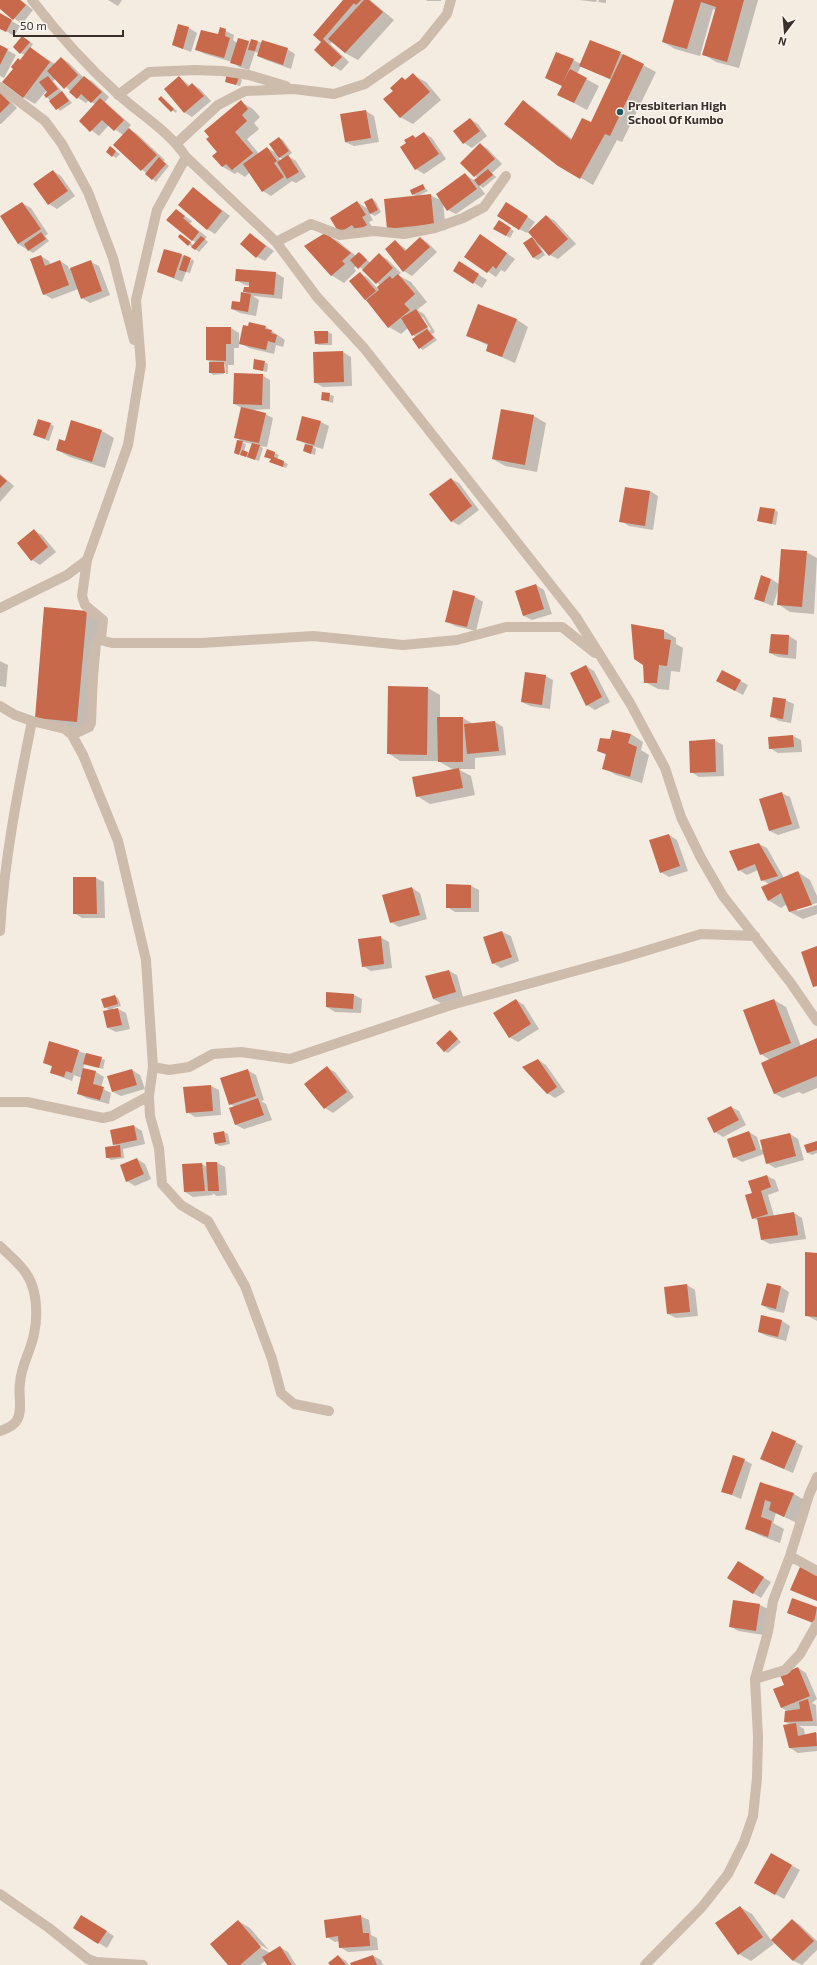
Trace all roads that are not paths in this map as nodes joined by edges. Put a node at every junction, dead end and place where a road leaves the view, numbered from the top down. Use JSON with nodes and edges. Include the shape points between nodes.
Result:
{"nodes":[{"id":1,"x":32,"y":0,"type":"edge"},
{"id":2,"x":451,"y":0,"type":"edge"},
{"id":3,"x":0,"y":87,"type":"edge"},
{"id":4,"x":294,"y":89,"type":"junction"},
{"id":5,"x":118,"y":95,"type":"junction"},
{"id":6,"x":177,"y":143,"type":"junction"},
{"id":7,"x":186,"y":157,"type":"junction"},
{"id":8,"x":506,"y":176,"type":"dead end"},
{"id":9,"x":276,"y":242,"type":"junction"},
{"id":10,"x":140,"y":365,"type":"junction"},
{"id":11,"x":87,"y":560,"type":"junction"},
{"id":12,"x":0,"y":608,"type":"edge"},
{"id":13,"x":101,"y":638,"type":"junction"},
{"id":14,"x":602,"y":658,"type":"junction"},
{"id":15,"x":0,"y":706,"type":"edge"},
{"id":16,"x":32,"y":721,"type":"junction"},
{"id":17,"x":72,"y":735,"type":"junction"},
{"id":18,"x":1,"y":906,"type":"edge"},
{"id":19,"x":0,"y":931,"type":"edge"},
{"id":20,"x":755,"y":936,"type":"junction"},
{"id":21,"x":817,"y":1021,"type":"edge"},
{"id":22,"x":153,"y":1067,"type":"junction"},
{"id":23,"x":149,"y":1096,"type":"junction"},
{"id":24,"x":0,"y":1102,"type":"edge"},
{"id":25,"x":0,"y":1246,"type":"edge"},
{"id":26,"x":329,"y":1410,"type":"dead end"},
{"id":27,"x":0,"y":1431,"type":"edge"},
{"id":28,"x":817,"y":1477,"type":"edge"},
{"id":29,"x":790,"y":1556,"type":"junction"},
{"id":30,"x":817,"y":1571,"type":"edge"},
{"id":31,"x":817,"y":1624,"type":"edge"},
{"id":32,"x":755,"y":1680,"type":"junction"},
{"id":33,"x":0,"y":1894,"type":"edge"},
{"id":34,"x":143,"y":1965,"type":"edge"},
{"id":35,"x":645,"y":1965,"type":"edge"}],
"edges":[{"from":1,"to":5,"type":"street","via":[[56,32]]},
{"from":2,"to":4,"type":"street","via":[[447,14],[423,44],[364,84],[334,94]]},
{"from":3,"to":10,"type":"street","via":[[45,121],[88,192],[113,258]]},
{"from":4,"to":5,"type":"street","via":[[249,75],[196,70],[149,72]]},
{"from":4,"to":6,"type":"street","via":[[246,90],[218,105]]},
{"from":5,"to":6,"type":"street"},
{"from":6,"to":7,"type":"street"},
{"from":7,"to":9,"type":"street"},
{"from":7,"to":10,"type":"street","via":[[157,210],[136,300]]},
{"from":8,"to":9,"type":"street","via":[[484,207],[435,228],[404,234],[374,231],[340,235],[311,224]]},
{"from":9,"to":14,"type":"street","via":[[318,297],[364,348],[576,617]]},
{"from":10,"to":11,"type":"street","via":[[128,445]]},
{"from":11,"to":12,"type":"street","via":[[67,575]]},
{"from":11,"to":13,"type":"street","via":[[82,596],[85,605],[103,620]]},
{"from":13,"to":14,"type":"street","via":[[112,643],[200,643],[313,636],[403,645],[457,640],[506,627],[562,627]]},
{"from":13,"to":17,"type":"street","via":[[94,646],[91,723],[89,727]]},
{"from":14,"to":20,"type":"street","via":[[665,768],[681,817],[701,858],[723,896]]},
{"from":15,"to":16,"type":"street"},
{"from":16,"to":17,"type":"street","via":[[60,728]]},
{"from":16,"to":18,"type":"street","via":[[15,809]]},
{"from":17,"to":22,"type":"street","via":[[83,755],[123,857],[146,960]]},
{"from":18,"to":19,"type":"street"},
{"from":20,"to":21,"type":"street"},
{"from":20,"to":22,"type":"street","via":[[701,934],[451,1004],[290,1059],[241,1052],[213,1054],[189,1067],[169,1070]]},
{"from":22,"to":23,"type":"street"},
{"from":23,"to":24,"type":"street","via":[[112,1116],[103,1118],[27,1102]]},
{"from":23,"to":26,"type":"street","via":[[150,1116],[159,1148],[162,1184],[181,1205],[208,1221],[245,1286],[272,1359],[281,1393],[294,1404]]},
{"from":25,"to":27,"type":"street","via":[[28,1275],[36,1308],[35,1334],[20,1378],[18,1419],[10,1427]]},
{"from":28,"to":29,"type":"street"},
{"from":29,"to":30,"type":"street"},
{"from":29,"to":32,"type":"street","via":[[773,1601],[768,1632]]},
{"from":31,"to":32,"type":"street","via":[[800,1654],[785,1670]]},
{"from":32,"to":35,"type":"street","via":[[757,1778],[753,1816],[744,1842],[728,1874],[706,1902]]},
{"from":33,"to":34,"type":"street","via":[[88,1959],[96,1962]]}]}
